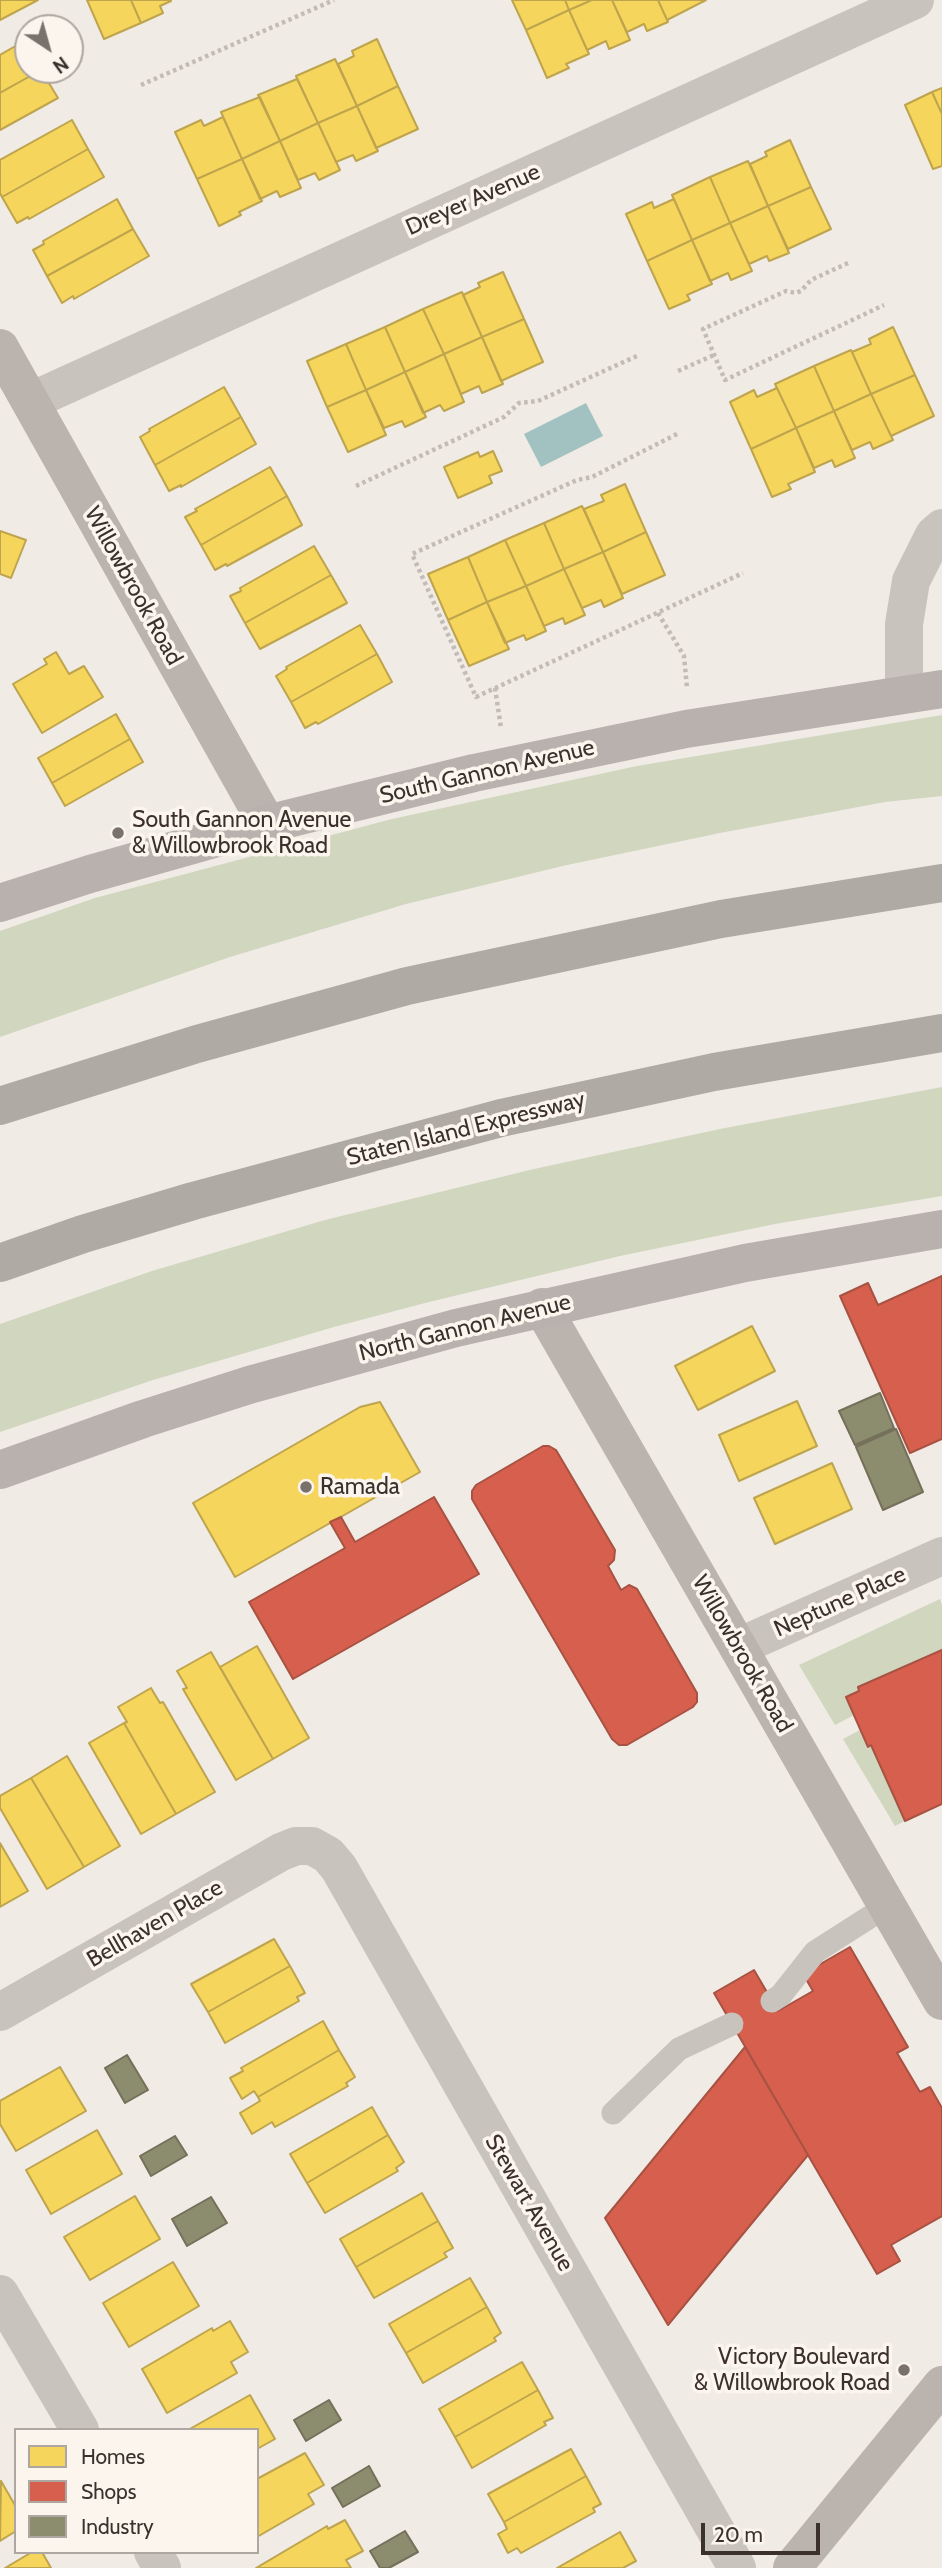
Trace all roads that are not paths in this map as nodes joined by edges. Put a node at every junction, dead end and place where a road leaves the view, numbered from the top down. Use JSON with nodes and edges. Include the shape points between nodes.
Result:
{"nodes":[{"id":1,"x":915,"y":0,"type":"edge"},
{"id":2,"x":0,"y":348,"type":"edge"},
{"id":3,"x":31,"y":401,"type":"junction"},
{"id":4,"x":942,"y":528,"type":"edge"},
{"id":5,"x":942,"y":689,"type":"edge"},
{"id":6,"x":904,"y":694,"type":"junction"},
{"id":7,"x":267,"y":824,"type":"junction"},
{"id":8,"x":942,"y":883,"type":"edge"},
{"id":9,"x":0,"y":903,"type":"edge"},
{"id":10,"x":942,"y":1033,"type":"edge"},
{"id":11,"x":0,"y":1106,"type":"edge"},
{"id":12,"x":942,"y":1229,"type":"edge"},
{"id":13,"x":0,"y":1263,"type":"edge"},
{"id":14,"x":542,"y":1307,"type":"junction"},
{"id":15,"x":0,"y":1470,"type":"edge"},
{"id":16,"x":942,"y":1556,"type":"edge"},
{"id":17,"x":738,"y":1647,"type":"junction"},
{"id":18,"x":313,"y":1846,"type":"joint"},
{"id":19,"x":887,"y":1906,"type":"junction"},
{"id":20,"x":772,"y":2001,"type":"dead end"},
{"id":21,"x":942,"y":2001,"type":"edge"},
{"id":22,"x":0,"y":2012,"type":"edge"},
{"id":23,"x":732,"y":2024,"type":"dead end"},
{"id":24,"x":613,"y":2113,"type":"dead end"},
{"id":25,"x":0,"y":2294,"type":"edge"},
{"id":26,"x":942,"y":2385,"type":"edge"},
{"id":27,"x":79,"y":2428,"type":"edge"},
{"id":28,"x":737,"y":2568,"type":"edge"},
{"id":29,"x":792,"y":2568,"type":"edge"}],
"edges":[{"from":1,"to":3,"type":"street","name":"Dreyer Avenue"},
{"from":2,"to":3,"type":"street","name":"Willowbrook Road"},
{"from":3,"to":7,"type":"street","name":"Willowbrook Road"},
{"from":4,"to":6,"type":"street","via":[[911,580],[904,624]]},
{"from":5,"to":6,"type":"main road","name":"South Gannon Avenue"},
{"from":6,"to":7,"type":"main road","name":"South Gannon Avenue","via":[[686,729],[474,773]]},
{"from":7,"to":9,"type":"main road","name":"South Gannon Avenue"},
{"from":8,"to":11,"type":"highway","via":[[720,919],[407,986],[197,1044]]},
{"from":10,"to":13,"type":"highway","name":"Staten Island Expressway","via":[[714,1072],[501,1118],[193,1201]]},
{"from":12,"to":14,"type":"main road","name":"North Gannon Avenue","via":[[745,1263]]},
{"from":14,"to":15,"type":"main road","name":"North Gannon Avenue","via":[[248,1385]]},
{"from":14,"to":17,"type":"street","name":"Willowbrook Road"},
{"from":16,"to":17,"type":"street","name":"Neptune Place"},
{"from":17,"to":19,"type":"street","name":"Willowbrook Road"},
{"from":18,"to":22,"type":"street","name":"Bellhaven Place","via":[[281,1852]]},
{"from":18,"to":28,"type":"street","name":"Stewart Avenue","via":[[339,1868]]},
{"from":19,"to":20,"type":"lane","via":[[815,1952]]},
{"from":19,"to":21,"type":"street","name":"Willowbrook Road"},
{"from":23,"to":24,"type":"lane","via":[[679,2049]]},
{"from":25,"to":27,"type":"street"},
{"from":26,"to":29,"type":"street"}]}
